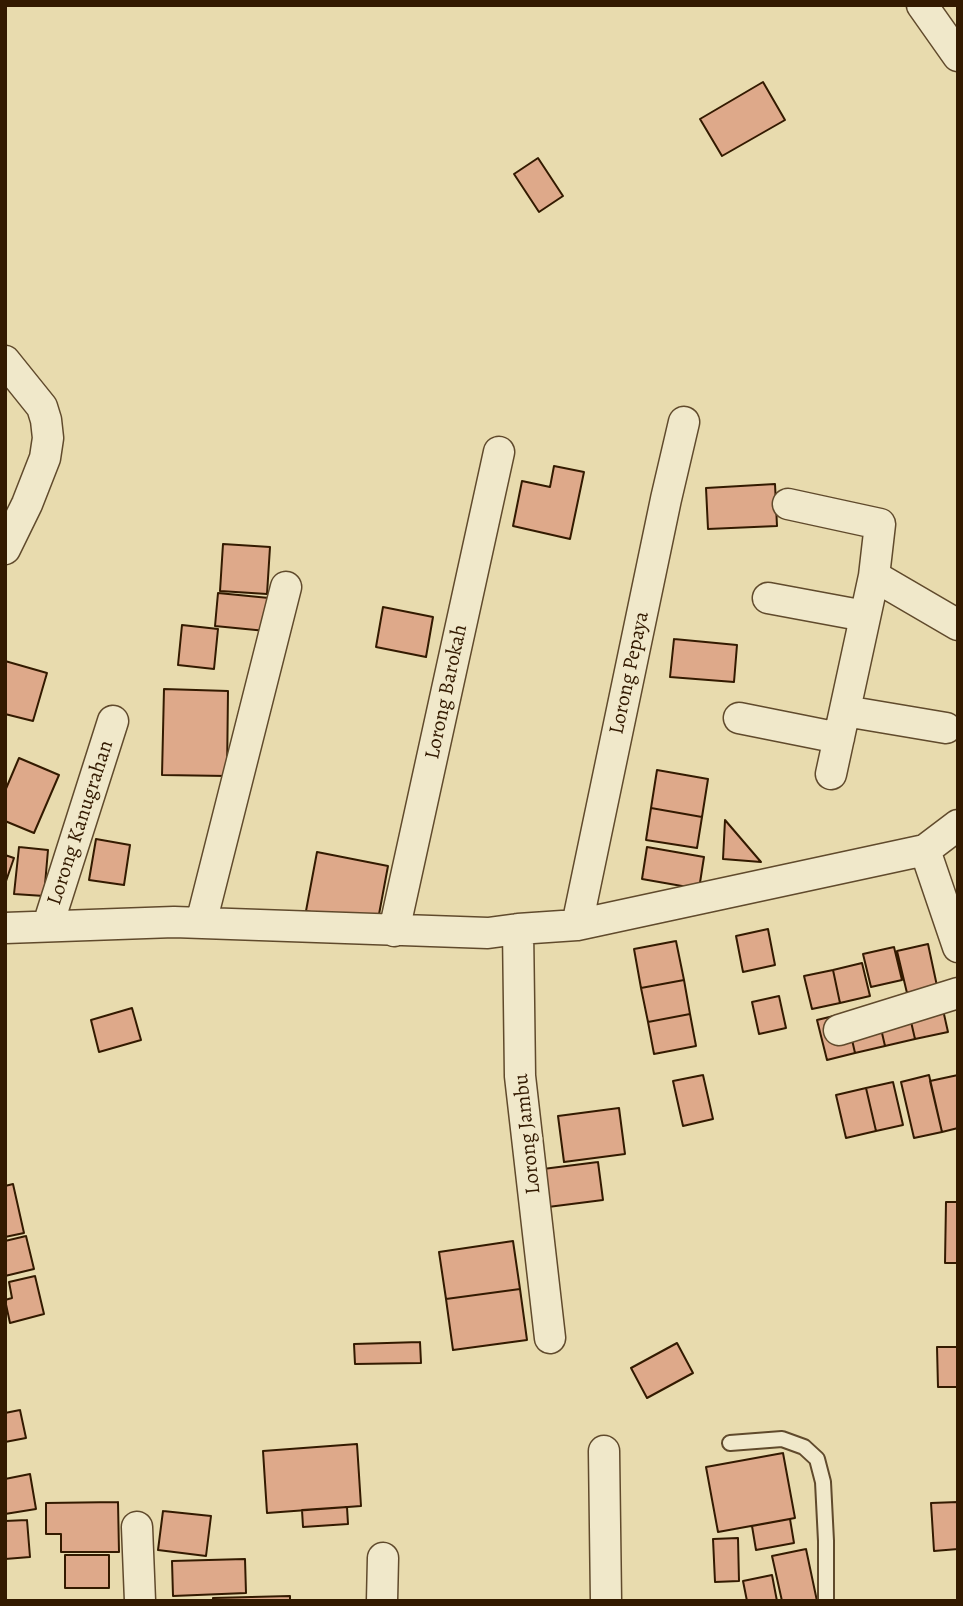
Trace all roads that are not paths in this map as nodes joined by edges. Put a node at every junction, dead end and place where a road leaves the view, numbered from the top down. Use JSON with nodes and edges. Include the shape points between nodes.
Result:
{"nodes":[{"id":1,"x":922,"y":5,"type":"edge"},
{"id":2,"x":958,"y":56,"type":"edge"},
{"id":3,"x":5,"y":361,"type":"edge"},
{"id":4,"x":684,"y":422,"type":"dead end"},
{"id":5,"x":499,"y":452,"type":"dead end"},
{"id":6,"x":788,"y":504,"type":"dead end"},
{"id":7,"x":5,"y":549,"type":"edge"},
{"id":8,"x":874,"y":576,"type":"junction"},
{"id":9,"x":286,"y":587,"type":"dead end"},
{"id":10,"x":768,"y":598,"type":"dead end"},
{"id":11,"x":865,"y":615,"type":"junction"},
{"id":12,"x":958,"y":625,"type":"edge"},
{"id":13,"x":739,"y":718,"type":"dead end"},
{"id":14,"x":113,"y":721,"type":"dead end"},
{"id":15,"x":842,"y":725,"type":"junction"},
{"id":16,"x":946,"y":729,"type":"dead end"},
{"id":17,"x":831,"y":774,"type":"dead end"},
{"id":18,"x":958,"y":825,"type":"edge"},
{"id":19,"x":925,"y":850,"type":"junction"},
{"id":20,"x":950,"y":897,"type":"edge"},
{"id":21,"x":201,"y":923,"type":"junction"},
{"id":22,"x":48,"y":925,"type":"junction"},
{"id":23,"x":577,"y":925,"type":"junction"},
{"id":24,"x":5,"y":928,"type":"edge"},
{"id":25,"x":518,"y":929,"type":"junction"},
{"id":26,"x":394,"y":931,"type":"junction"},
{"id":27,"x":958,"y":947,"type":"edge"},
{"id":28,"x":958,"y":993,"type":"edge"},
{"id":29,"x":839,"y":1030,"type":"dead end"},
{"id":30,"x":550,"y":1338,"type":"dead end"},
{"id":31,"x":730,"y":1443,"type":"dead end"},
{"id":32,"x":604,"y":1451,"type":"dead end"},
{"id":33,"x":137,"y":1527,"type":"dead end"},
{"id":34,"x":383,"y":1558,"type":"dead end"},
{"id":35,"x":140,"y":1601,"type":"edge"},
{"id":36,"x":382,"y":1601,"type":"edge"},
{"id":37,"x":606,"y":1601,"type":"edge"},
{"id":38,"x":826,"y":1601,"type":"edge"}],
"edges":[{"from":1,"to":2,"type":"street"},
{"from":3,"to":7,"type":"street","via":[[41,407],[48,438],[36,481]]},
{"from":4,"to":23,"type":"street","name":"Lorong Pepaya"},
{"from":5,"to":26,"type":"street","name":"Lorong Barokah"},
{"from":6,"to":8,"type":"street","via":[[880,524]]},
{"from":8,"to":11,"type":"street"},
{"from":8,"to":12,"type":"street"},
{"from":9,"to":21,"type":"street"},
{"from":10,"to":11,"type":"street"},
{"from":11,"to":15,"type":"street"},
{"from":13,"to":15,"type":"street"},
{"from":14,"to":22,"type":"street","name":"Lorong Kanugrahan"},
{"from":15,"to":16,"type":"street"},
{"from":15,"to":17,"type":"street"},
{"from":18,"to":19,"type":"street"},
{"from":19,"to":20,"type":"street"},
{"from":19,"to":23,"type":"street"},
{"from":20,"to":27,"type":"street"},
{"from":21,"to":22,"type":"street"},
{"from":21,"to":26,"type":"street"},
{"from":22,"to":24,"type":"street"},
{"from":23,"to":25,"type":"street"},
{"from":25,"to":26,"type":"street","via":[[488,933]]},
{"from":25,"to":30,"type":"street","name":"Lorong Jambu","via":[[520,1076]]},
{"from":28,"to":29,"type":"street"},
{"from":31,"to":38,"type":"lane","via":[[782,1439],[804,1447],[817,1459],[823,1482]]},
{"from":32,"to":37,"type":"street"},
{"from":33,"to":35,"type":"street"},
{"from":34,"to":36,"type":"street"}]}
